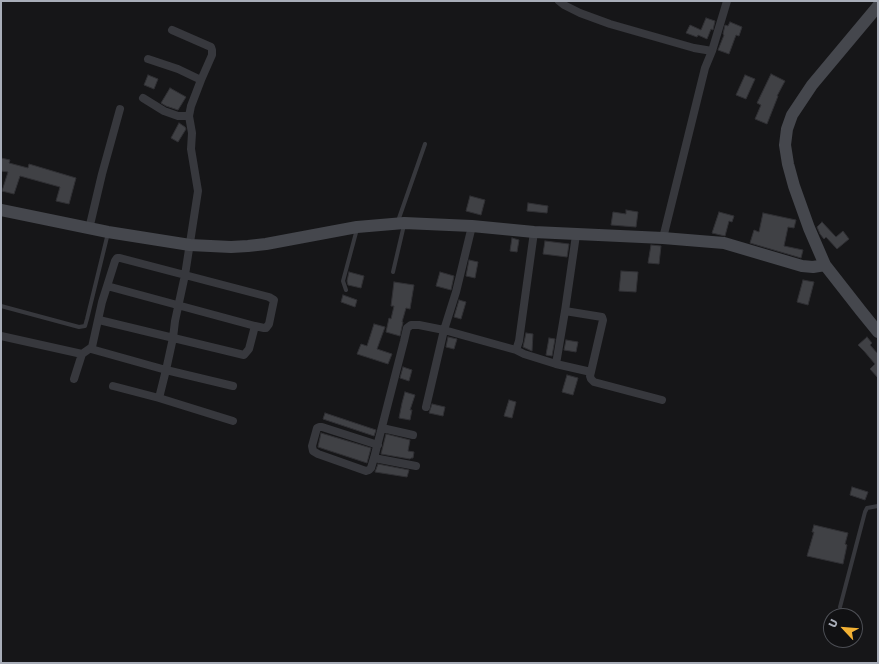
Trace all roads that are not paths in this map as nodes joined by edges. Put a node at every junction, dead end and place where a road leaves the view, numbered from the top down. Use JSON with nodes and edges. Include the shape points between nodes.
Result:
{"nodes":[{"id":1,"x":559,"y":1,"type":"edge"},
{"id":2,"x":727,"y":1,"type":"edge"},
{"id":3,"x":878,"y":6,"type":"edge"},
{"id":4,"x":172,"y":30,"type":"dead end"},
{"id":5,"x":712,"y":51,"type":"junction"},
{"id":6,"x":148,"y":59,"type":"dead end"},
{"id":7,"x":201,"y":80,"type":"junction"},
{"id":8,"x":142,"y":98,"type":"dead end"},
{"id":9,"x":120,"y":109,"type":"dead end"},
{"id":10,"x":189,"y":116,"type":"junction"},
{"id":11,"x":425,"y":144,"type":"dead end"},
{"id":12,"x":1,"y":210,"type":"edge"},
{"id":13,"x":401,"y":223,"type":"junction"},
{"id":14,"x":472,"y":226,"type":"junction"},
{"id":15,"x":357,"y":227,"type":"junction"},
{"id":16,"x":89,"y":229,"type":"junction"},
{"id":17,"x":108,"y":232,"type":"junction"},
{"id":18,"x":534,"y":232,"type":"junction"},
{"id":19,"x":576,"y":235,"type":"junction"},
{"id":20,"x":663,"y":238,"type":"junction"},
{"id":21,"x":190,"y":245,"type":"junction"},
{"id":22,"x":825,"y":265,"type":"junction"},
{"id":23,"x":393,"y":272,"type":"dead end"},
{"id":24,"x":185,"y":275,"type":"junction"},
{"id":25,"x":107,"y":286,"type":"junction"},
{"id":26,"x":346,"y":290,"type":"dead end"},
{"id":27,"x":1,"y":306,"type":"edge"},
{"id":28,"x":178,"y":306,"type":"junction"},
{"id":29,"x":565,"y":311,"type":"junction"},
{"id":30,"x":99,"y":320,"type":"junction"},
{"id":31,"x":254,"y":326,"type":"junction"},
{"id":32,"x":444,"y":330,"type":"junction"},
{"id":33,"x":878,"y":332,"type":"edge"},
{"id":34,"x":1,"y":336,"type":"edge"},
{"id":35,"x":173,"y":338,"type":"junction"},
{"id":36,"x":91,"y":349,"type":"junction"},
{"id":37,"x":516,"y":350,"type":"junction"},
{"id":38,"x":82,"y":354,"type":"junction"},
{"id":39,"x":556,"y":364,"type":"junction"},
{"id":40,"x":166,"y":370,"type":"junction"},
{"id":41,"x":591,"y":372,"type":"junction"},
{"id":42,"x":74,"y":379,"type":"dead end"},
{"id":43,"x":113,"y":386,"type":"dead end"},
{"id":44,"x":234,"y":386,"type":"dead end"},
{"id":45,"x":159,"y":398,"type":"junction"},
{"id":46,"x":662,"y":400,"type":"dead end"},
{"id":47,"x":426,"y":407,"type":"dead end"},
{"id":48,"x":233,"y":421,"type":"dead end"},
{"id":49,"x":382,"y":428,"type":"junction"},
{"id":50,"x":413,"y":435,"type":"dead end"},
{"id":51,"x":378,"y":445,"type":"junction"},
{"id":52,"x":374,"y":458,"type":"junction"},
{"id":53,"x":416,"y":466,"type":"dead end"},
{"id":54,"x":878,"y":506,"type":"edge"},
{"id":55,"x":840,"y":607,"type":"dead end"}],
"edges":[{"from":1,"to":5,"type":"street","via":[[580,13],[610,24]]},
{"from":2,"to":5,"type":"street"},
{"from":3,"to":22,"type":"street","via":[[812,84],[792,115],[787,129],[785,145],[794,186]]},
{"from":4,"to":7,"type":"street","via":[[211,47],[212,55]]},
{"from":5,"to":20,"type":"street","via":[[705,68]]},
{"from":6,"to":7,"type":"street"},
{"from":7,"to":10,"type":"street"},
{"from":8,"to":10,"type":"street","via":[[164,111],[178,116]]},
{"from":9,"to":16,"type":"street"},
{"from":10,"to":21,"type":"street","via":[[192,133],[190,149],[198,191]]},
{"from":11,"to":13,"type":"lane"},
{"from":12,"to":16,"type":"street"},
{"from":13,"to":14,"type":"street"},
{"from":13,"to":15,"type":"street"},
{"from":13,"to":23,"type":"lane"},
{"from":14,"to":18,"type":"street"},
{"from":14,"to":32,"type":"street"},
{"from":15,"to":21,"type":"street","via":[[248,246]]},
{"from":15,"to":26,"type":"lane","via":[[343,281]]},
{"from":16,"to":17,"type":"street"},
{"from":17,"to":21,"type":"street"},
{"from":17,"to":27,"type":"lane","via":[[85,326],[79,327]]},
{"from":18,"to":19,"type":"street"},
{"from":18,"to":37,"type":"street"},
{"from":19,"to":20,"type":"street"},
{"from":19,"to":29,"type":"street"},
{"from":20,"to":22,"type":"street","via":[[724,243],[802,266]]},
{"from":21,"to":24,"type":"street"},
{"from":22,"to":33,"type":"street"},
{"from":24,"to":25,"type":"street","via":[[117,258]]},
{"from":24,"to":28,"type":"street"},
{"from":24,"to":31,"type":"street","via":[[274,300],[266,328]]},
{"from":25,"to":28,"type":"street"},
{"from":25,"to":30,"type":"street"},
{"from":28,"to":31,"type":"street"},
{"from":28,"to":35,"type":"street"},
{"from":29,"to":39,"type":"street"},
{"from":29,"to":41,"type":"street","via":[[602,317],[603,323]]},
{"from":30,"to":35,"type":"street"},
{"from":30,"to":36,"type":"street"},
{"from":31,"to":35,"type":"street","via":[[249,349],[244,355]]},
{"from":32,"to":37,"type":"street"},
{"from":32,"to":47,"type":"street"},
{"from":32,"to":49,"type":"street","via":[[419,325],[407,328]]},
{"from":34,"to":38,"type":"street"},
{"from":35,"to":40,"type":"street"},
{"from":36,"to":38,"type":"street"},
{"from":36,"to":40,"type":"street"},
{"from":37,"to":39,"type":"street"},
{"from":38,"to":42,"type":"street"},
{"from":39,"to":41,"type":"street"},
{"from":40,"to":44,"type":"street"},
{"from":40,"to":45,"type":"street"},
{"from":41,"to":46,"type":"street","via":[[590,376],[594,382]]},
{"from":43,"to":45,"type":"street"},
{"from":45,"to":48,"type":"street"},
{"from":49,"to":50,"type":"street"},
{"from":49,"to":51,"type":"street"},
{"from":51,"to":52,"type":"street"},
{"from":51,"to":52,"type":"street","via":[[319,427],[312,446],[313,451],[318,454],[366,471],[371,468]]},
{"from":52,"to":53,"type":"street"},
{"from":54,"to":55,"type":"lane","via":[[867,508],[865,512]]}]}
